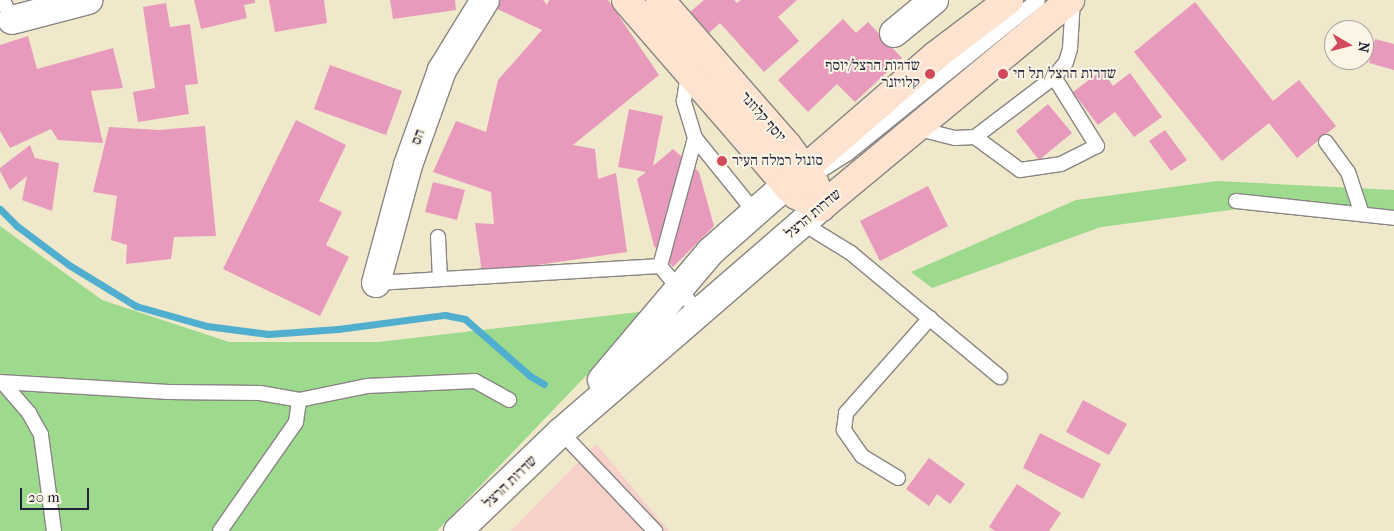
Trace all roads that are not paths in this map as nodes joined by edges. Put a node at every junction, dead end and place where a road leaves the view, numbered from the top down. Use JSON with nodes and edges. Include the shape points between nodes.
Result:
{"nodes":[{"id":1,"x":88,"y":0,"type":"edge"},
{"id":2,"x":484,"y":0,"type":"edge"},
{"id":3,"x":626,"y":0,"type":"edge"},
{"id":4,"x":660,"y":0,"type":"edge"},
{"id":5,"x":934,"y":0,"type":"edge"},
{"id":6,"x":1009,"y":0,"type":"edge"},
{"id":7,"x":1038,"y":0,"type":"edge"},
{"id":8,"x":1072,"y":0,"type":"edge"},
{"id":9,"x":7,"y":10,"type":"edge"},
{"id":10,"x":894,"y":33,"type":"dead end"},
{"id":11,"x":688,"y":69,"type":"junction"},
{"id":12,"x":1054,"y":77,"type":"junction"},
{"id":13,"x":914,"y":128,"type":"junction"},
{"id":14,"x":975,"y":137,"type":"junction"},
{"id":15,"x":695,"y":138,"type":"junction"},
{"id":16,"x":1326,"y":142,"type":"dead end"},
{"id":17,"x":801,"y":176,"type":"junction"},
{"id":18,"x":1236,"y":201,"type":"dead end"},
{"id":19,"x":754,"y":211,"type":"junction"},
{"id":20,"x":1362,"y":214,"type":"junction"},
{"id":21,"x":811,"y":215,"type":"junction"},
{"id":22,"x":1394,"y":218,"type":"edge"},
{"id":23,"x":438,"y":237,"type":"dead end"},
{"id":24,"x":660,"y":266,"type":"junction"},
{"id":25,"x":440,"y":279,"type":"junction"},
{"id":26,"x":376,"y":283,"type":"joint"},
{"id":27,"x":678,"y":287,"type":"junction"},
{"id":28,"x":699,"y":312,"type":"junction"},
{"id":29,"x":930,"y":318,"type":"junction"},
{"id":30,"x":1000,"y":377,"type":"dead end"},
{"id":31,"x":1,"y":382,"type":"edge"},
{"id":32,"x":299,"y":400,"type":"junction"},
{"id":33,"x":509,"y":400,"type":"dead end"},
{"id":34,"x":561,"y":432,"type":"junction"},
{"id":35,"x":898,"y":478,"type":"dead end"},
{"id":36,"x":54,"y":531,"type":"edge"},
{"id":37,"x":220,"y":531,"type":"edge"},
{"id":38,"x":458,"y":531,"type":"edge"},
{"id":39,"x":655,"y":531,"type":"edge"}],
"edges":[{"from":1,"to":9,"type":"street"},
{"from":2,"to":26,"type":"street","name":"הס","via":[[442,70],[408,165]]},
{"from":3,"to":11,"type":"main road","name":"יוסף קלוזנר"},
{"from":4,"to":17,"type":"main road","name":"יוסף קלוזנר"},
{"from":5,"to":10,"type":"street"},
{"from":6,"to":17,"type":"main road","name":"שדרות הרצל","via":[[934,56]]},
{"from":7,"to":17,"type":"lane","name":"שדרות הרצל","via":[[847,154]]},
{"from":8,"to":12,"type":"lane","via":[[1070,49],[1066,62]]},
{"from":8,"to":13,"type":"main road","name":"שדרות הרצל"},
{"from":11,"to":15,"type":"lane","via":[[684,101]]},
{"from":11,"to":17,"type":"main road","name":"יוסף קלוזנר"},
{"from":12,"to":14,"type":"lane"},
{"from":12,"to":14,"type":"lane","via":[[1096,146],[1061,164],[1020,170]]},
{"from":13,"to":14,"type":"lane","via":[[955,138]]},
{"from":13,"to":21,"type":"main road","name":"שדרות הרצל"},
{"from":15,"to":19,"type":"lane"},
{"from":15,"to":24,"type":"lane"},
{"from":16,"to":20,"type":"lane","via":[[1348,172]]},
{"from":17,"to":19,"type":"street","name":"שדרות הרצל"},
{"from":17,"to":21,"type":"main road","name":"יוסף קלוזנר","via":[[796,195]]},
{"from":18,"to":20,"type":"lane"},
{"from":19,"to":27,"type":"street","name":"שדרות הרצל"},
{"from":20,"to":22,"type":"lane"},
{"from":21,"to":28,"type":"street","name":"שדרות הרצל"},
{"from":21,"to":29,"type":"lane","via":[[851,253]]},
{"from":23,"to":25,"type":"lane"},
{"from":24,"to":25,"type":"lane"},
{"from":24,"to":27,"type":"lane"},
{"from":25,"to":26,"type":"lane"},
{"from":27,"to":28,"type":"lane"},
{"from":27,"to":34,"type":"street","name":"שדרות הרצל"},
{"from":28,"to":34,"type":"street","name":"שדרות הרצל"},
{"from":29,"to":30,"type":"lane"},
{"from":29,"to":35,"type":"lane","via":[[846,413],[844,430],[862,456]]},
{"from":31,"to":32,"type":"lane","via":[[169,392],[260,393]]},
{"from":31,"to":36,"type":"lane","via":[[29,413],[41,435]]},
{"from":32,"to":33,"type":"lane","via":[[367,386],[475,381]]},
{"from":32,"to":37,"type":"lane","via":[[296,422]]},
{"from":34,"to":38,"type":"street","name":"שדרות הרצל"},
{"from":34,"to":39,"type":"lane"}]}
